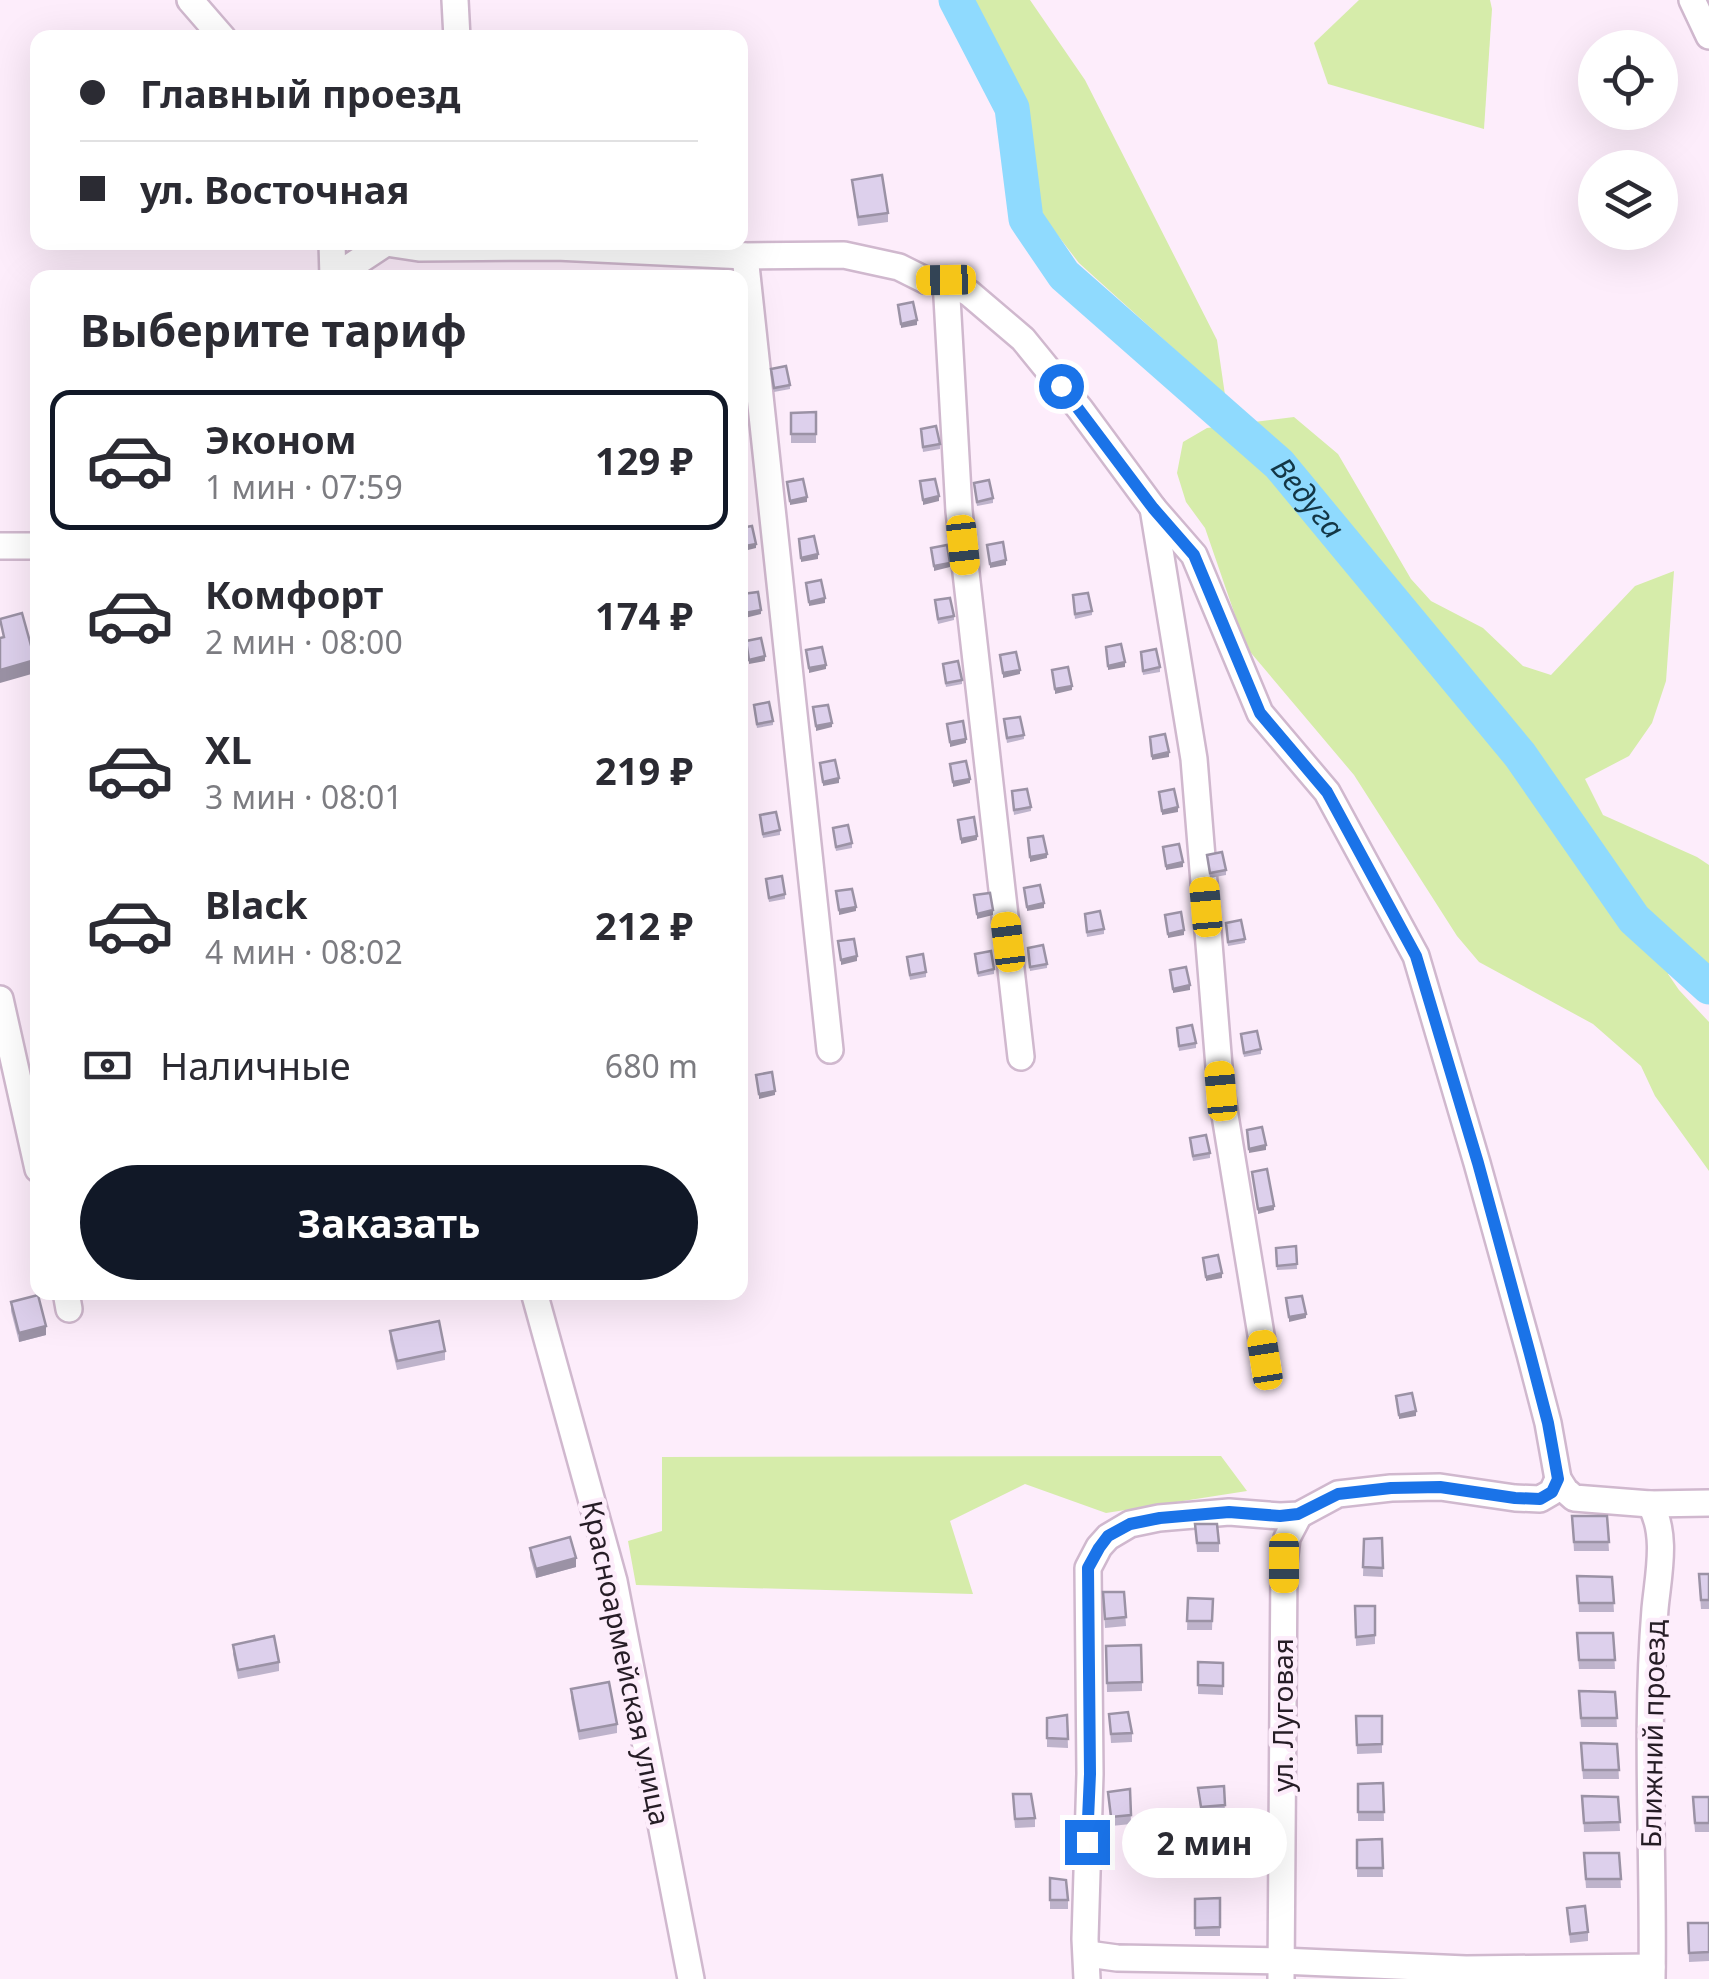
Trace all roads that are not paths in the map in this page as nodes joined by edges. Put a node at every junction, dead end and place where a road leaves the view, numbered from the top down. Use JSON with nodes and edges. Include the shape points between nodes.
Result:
{"nodes":[{"id":1,"x":190,"y":0,"type":"edge"},
{"id":2,"x":454,"y":0,"type":"edge"},
{"id":3,"x":1692,"y":0,"type":"edge"},
{"id":4,"x":216,"y":30,"type":"edge"},
{"id":5,"x":456,"y":30,"type":"edge"},
{"id":6,"x":1709,"y":36,"type":"edge"},
{"id":7,"x":374,"y":250,"type":"edge"},
{"id":8,"x":603,"y":250,"type":"edge"},
{"id":9,"x":744,"y":256,"type":"junction"},
{"id":10,"x":345,"y":270,"type":"edge"},
{"id":11,"x":746,"y":270,"type":"edge"},
{"id":12,"x":946,"y":280,"type":"junction"},
{"id":13,"x":748,"y":293,"type":"edge"},
{"id":14,"x":1153,"y":508,"type":"junction"},
{"id":15,"x":0,"y":546,"type":"edge"},
{"id":16,"x":30,"y":546,"type":"edge"},
{"id":17,"x":0,"y":999,"type":"edge"},
{"id":18,"x":830,"y":1050,"type":"dead end"},
{"id":19,"x":1021,"y":1056,"type":"dead end"},
{"id":20,"x":30,"y":1133,"type":"edge"},
{"id":21,"x":536,"y":1300,"type":"edge"},
{"id":22,"x":1265,"y":1360,"type":"dead end"},
{"id":23,"x":1558,"y":1479,"type":"junction"},
{"id":24,"x":1709,"y":1503,"type":"edge"},
{"id":25,"x":1650,"y":1504,"type":"junction"},
{"id":26,"x":1298,"y":1514,"type":"junction"},
{"id":27,"x":1088,"y":1966,"type":"edge"},
{"id":28,"x":1281,"y":1970,"type":"edge"},
{"id":29,"x":1652,"y":1973,"type":"edge"},
{"id":30,"x":691,"y":1979,"type":"edge"}],
"edges":[{"from":1,"to":4,"type":"street"},
{"from":2,"to":5,"type":"street"},
{"from":3,"to":6,"type":"street"},
{"from":7,"to":10,"type":"street"},
{"from":8,"to":9,"type":"street"},
{"from":9,"to":11,"type":"street"},
{"from":9,"to":12,"type":"street","via":[[844,255]]},
{"from":12,"to":14,"type":"street","via":[[1022,338]]},
{"from":12,"to":19,"type":"street","via":[[959,511]]},
{"from":13,"to":18,"type":"street"},
{"from":14,"to":22,"type":"street","via":[[1194,759],[1221,1091]]},
{"from":14,"to":23,"type":"street","via":[[1194,555],[1260,713],[1327,792],[1416,956],[1535,1371]]},
{"from":15,"to":16,"type":"street"},
{"from":17,"to":20,"type":"street"},
{"from":21,"to":30,"type":"street","name":"Красноармейская улица","via":[[614,1581]]},
{"from":23,"to":25,"type":"street","via":[[1574,1498]]},
{"from":23,"to":26,"type":"street","via":[[1540,1499],[1391,1488],[1338,1494]]},
{"from":24,"to":25,"type":"street"},
{"from":25,"to":29,"type":"street","name":"Ближний проезд","via":[[1660,1542],[1651,1659]]},
{"from":26,"to":27,"type":"street","via":[[1192,1514],[1130,1524],[1108,1536],[1088,1568]]},
{"from":26,"to":28,"type":"street","name":"ул. Луговая","via":[[1284,1563]]},
{"from":27,"to":28,"type":"street","name":"Ближний проезд","via":[[1117,1958]]},
{"from":28,"to":29,"type":"street","name":"Ближний проезд"}]}
